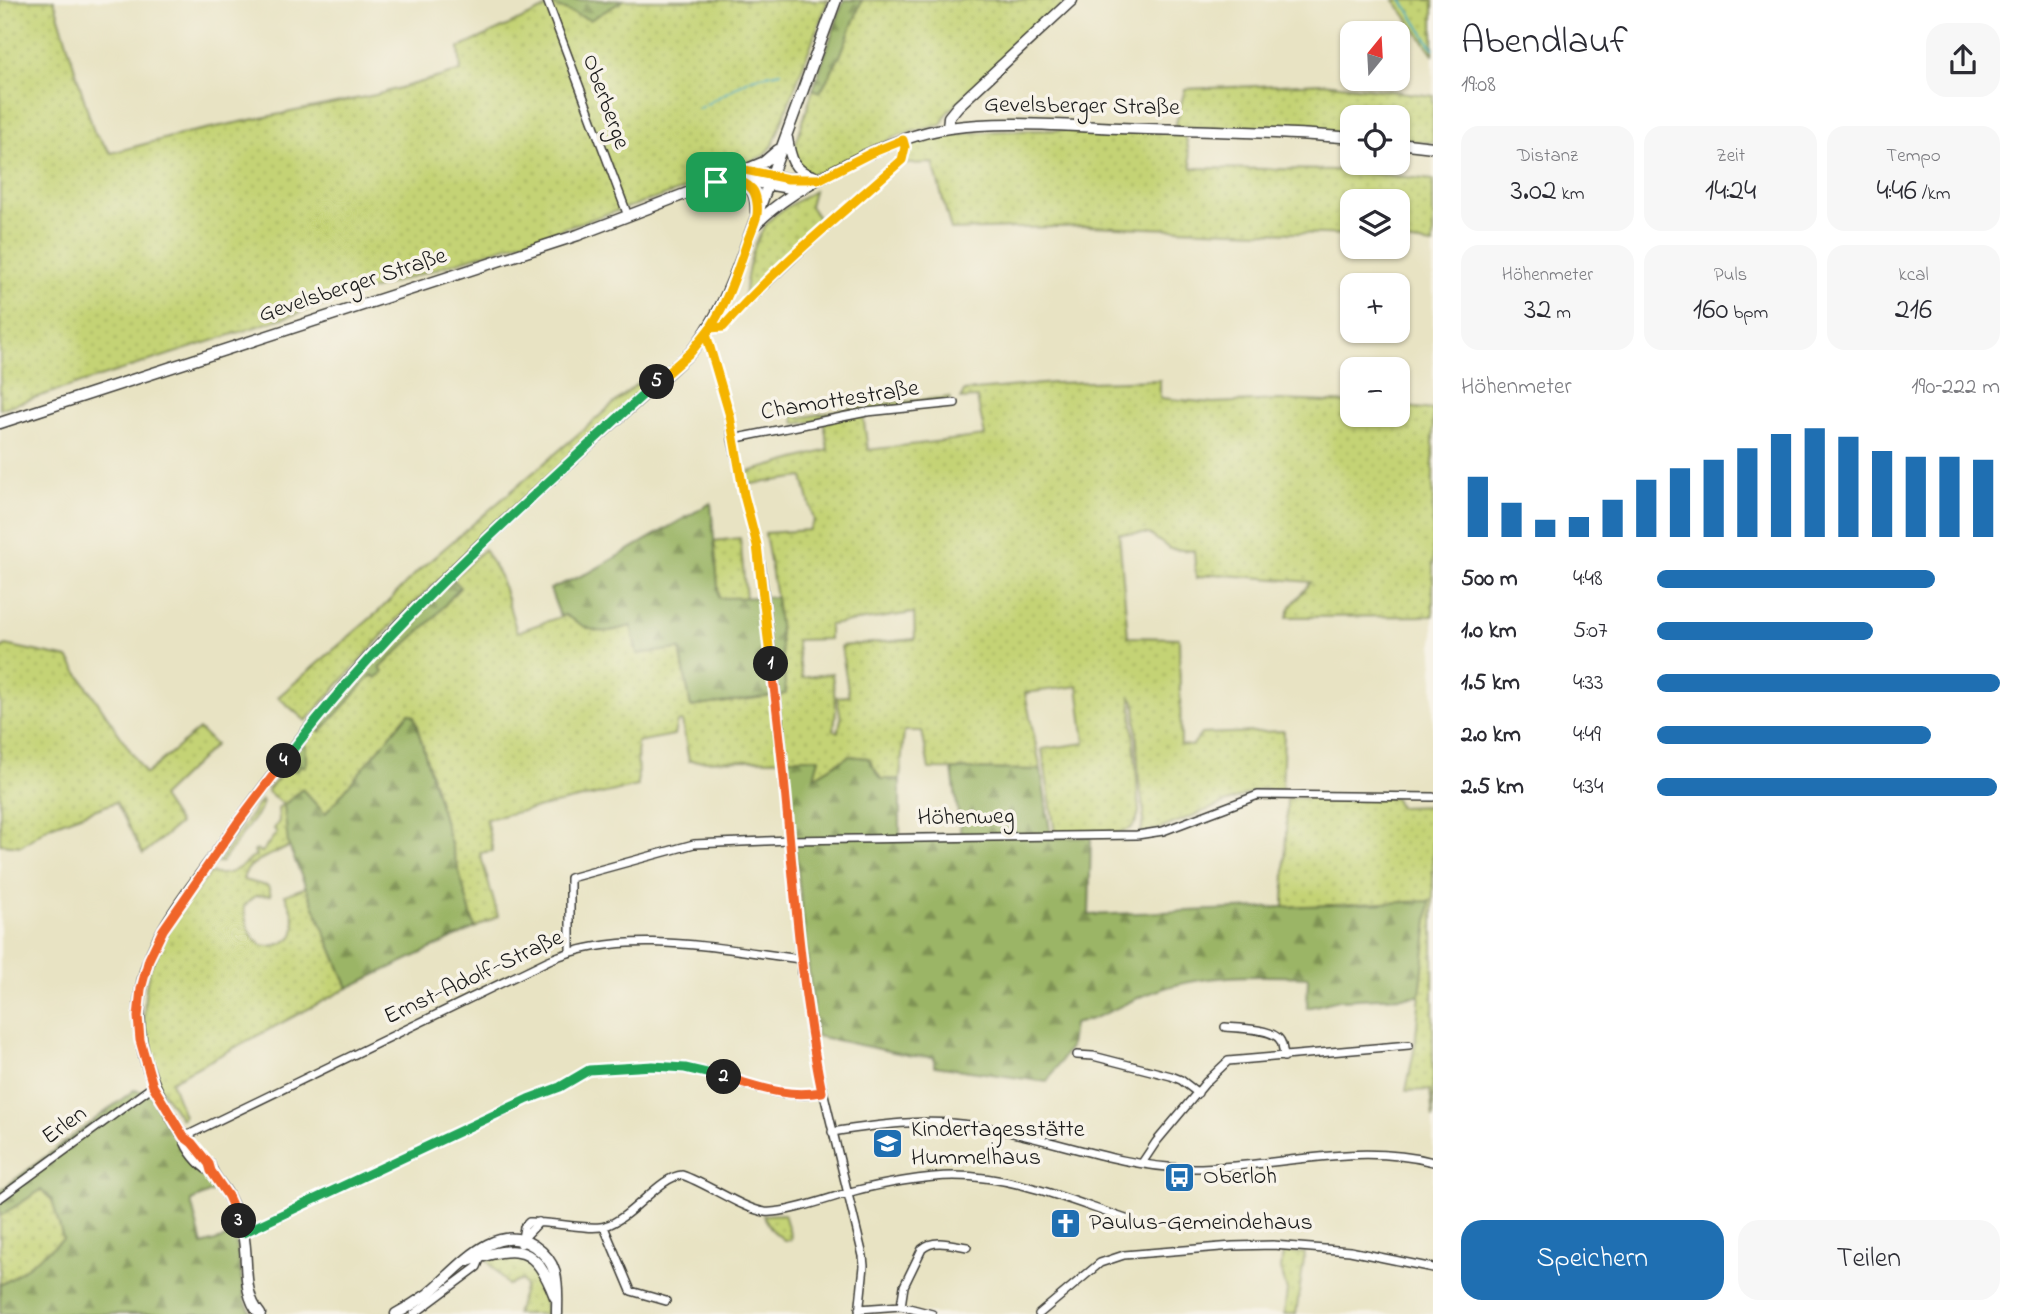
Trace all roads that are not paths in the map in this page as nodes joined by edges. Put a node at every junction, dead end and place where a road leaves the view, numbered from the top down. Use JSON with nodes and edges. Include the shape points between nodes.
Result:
{"nodes":[{"id":1,"x":547,"y":0,"type":"edge"},
{"id":2,"x":836,"y":0,"type":"edge"},
{"id":3,"x":1072,"y":0,"type":"edge"},
{"id":4,"x":948,"y":128,"type":"junction"},
{"id":5,"x":1340,"y":137,"type":"edge"},
{"id":6,"x":784,"y":140,"type":"junction"},
{"id":7,"x":903,"y":140,"type":"junction"},
{"id":8,"x":1410,"y":144,"type":"edge"},
{"id":9,"x":1433,"y":147,"type":"edge"},
{"id":10,"x":745,"y":170,"type":"junction"},
{"id":11,"x":825,"y":177,"type":"junction"},
{"id":12,"x":736,"y":180,"type":"junction"},
{"id":13,"x":770,"y":180,"type":"junction"},
{"id":14,"x":716,"y":182,"type":"junction"},
{"id":15,"x":803,"y":189,"type":"junction"},
{"id":16,"x":757,"y":215,"type":"junction"},
{"id":17,"x":628,"y":216,"type":"junction"},
{"id":18,"x":752,"y":228,"type":"junction"},
{"id":19,"x":708,"y":331,"type":"junction"},
{"id":20,"x":955,"y":402,"type":"dead end"},
{"id":21,"x":0,"y":423,"type":"edge"},
{"id":22,"x":732,"y":439,"type":"junction"},
{"id":23,"x":1433,"y":797,"type":"edge"},
{"id":24,"x":789,"y":840,"type":"junction"},
{"id":25,"x":570,"y":952,"type":"junction"},
{"id":26,"x":800,"y":959,"type":"junction"},
{"id":27,"x":1225,"y":1027,"type":"dead end"},
{"id":28,"x":1409,"y":1045,"type":"dead end"},
{"id":29,"x":1077,"y":1055,"type":"dead end"},
{"id":30,"x":1284,"y":1057,"type":"junction"},
{"id":31,"x":153,"y":1086,"type":"junction"},
{"id":32,"x":822,"y":1092,"type":"junction"},
{"id":33,"x":1198,"y":1093,"type":"junction"},
{"id":34,"x":832,"y":1132,"type":"junction"},
{"id":35,"x":184,"y":1137,"type":"junction"},
{"id":36,"x":1433,"y":1162,"type":"edge"},
{"id":37,"x":1142,"y":1163,"type":"junction"},
{"id":38,"x":847,"y":1194,"type":"junction"},
{"id":39,"x":0,"y":1198,"type":"edge"},
{"id":40,"x":1129,"y":1220,"type":"dead end"},
{"id":41,"x":604,"y":1227,"type":"junction"},
{"id":42,"x":243,"y":1233,"type":"junction"},
{"id":43,"x":522,"y":1240,"type":"junction"},
{"id":44,"x":967,"y":1247,"type":"dead end"},
{"id":45,"x":517,"y":1252,"type":"junction"},
{"id":46,"x":481,"y":1257,"type":"junction"},
{"id":47,"x":466,"y":1262,"type":"junction"},
{"id":48,"x":1433,"y":1268,"type":"edge"},
{"id":49,"x":556,"y":1300,"type":"junction"},
{"id":50,"x":666,"y":1301,"type":"dead end"},
{"id":51,"x":901,"y":1306,"type":"junction"},
{"id":52,"x":859,"y":1312,"type":"edge"},
{"id":53,"x":256,"y":1313,"type":"edge"},
{"id":54,"x":396,"y":1314,"type":"edge"},
{"id":55,"x":414,"y":1314,"type":"edge"},
{"id":56,"x":557,"y":1314,"type":"edge"},
{"id":57,"x":932,"y":1314,"type":"edge"},
{"id":58,"x":1039,"y":1314,"type":"edge"}],
"edges":[{"from":1,"to":17,"type":"street","name":"Oberberge"},
{"from":2,"to":6,"type":"main road"},
{"from":3,"to":4,"type":"main road","via":[[958,106],[949,117]]},
{"from":4,"to":5,"type":"main road","name":"Gevelsberger Straße","via":[[1006,125]]},
{"from":4,"to":7,"type":"main road","name":"Gevelsberger Straße"},
{"from":6,"to":10,"type":"main road","via":[[772,157]]},
{"from":6,"to":11,"type":"main road","via":[[796,168],[808,176]]},
{"from":6,"to":13,"type":"main road"},
{"from":7,"to":11,"type":"main road","name":"Gevelsberger Straße"},
{"from":7,"to":19,"type":"street","via":[[902,160],[723,327]]},
{"from":8,"to":9,"type":"main road"},
{"from":10,"to":13,"type":"main road","name":"Gevelsberger Straße"},
{"from":10,"to":14,"type":"main road","name":"Gevelsberger Straße"},
{"from":11,"to":13,"type":"main road","name":"Gevelsberger Straße"},
{"from":11,"to":15,"type":"main road","name":"Gevelsberger Straße"},
{"from":12,"to":13,"type":"main road","name":"Gevelsberger Straße"},
{"from":12,"to":14,"type":"main road","name":"Gevelsberger Straße"},
{"from":12,"to":16,"type":"main road","via":[[752,189]]},
{"from":13,"to":15,"type":"main road","name":"Gevelsberger Straße"},
{"from":13,"to":16,"type":"main road"},
{"from":14,"to":17,"type":"main road","name":"Gevelsberger Straße"},
{"from":15,"to":18,"type":"main road","name":"Gevelsberger Straße"},
{"from":16,"to":18,"type":"main road"},
{"from":17,"to":21,"type":"main road","name":"Gevelsberger Straße"},
{"from":18,"to":19,"type":"main road"},
{"from":19,"to":22,"type":"street"},
{"from":19,"to":31,"type":"main road","via":[[400,625],[319,714],[238,822],[163,930],[149,959],[138,1017]]},
{"from":20,"to":22,"type":"street","name":"Chamottestraße","via":[[867,412]]},
{"from":22,"to":24,"type":"street","via":[[761,565]]},
{"from":23,"to":24,"type":"street","name":"Höhenweg","via":[[1258,795],[1163,831],[1137,835]]},
{"from":24,"to":25,"type":"street","name":"Höhenweg","via":[[694,844],[570,878]]},
{"from":24,"to":26,"type":"street"},
{"from":25,"to":26,"type":"street","name":"Ernst-Adolf-Straße","via":[[661,943]]},
{"from":25,"to":35,"type":"street","name":"Ernst-Adolf-Straße"},
{"from":26,"to":32,"type":"street"},
{"from":27,"to":30,"type":"street","via":[[1277,1036]]},
{"from":28,"to":30,"type":"street"},
{"from":29,"to":33,"type":"street","via":[[1171,1076]]},
{"from":30,"to":33,"type":"street","via":[[1228,1061]]},
{"from":31,"to":35,"type":"main road"},
{"from":31,"to":39,"type":"street","name":"Erlen"},
{"from":32,"to":34,"type":"street"},
{"from":32,"to":42,"type":"street","via":[[778,1093],[685,1068],[589,1070]]},
{"from":33,"to":37,"type":"street"},
{"from":34,"to":37,"type":"street","via":[[901,1123],[968,1124]]},
{"from":34,"to":38,"type":"street"},
{"from":35,"to":42,"type":"main road","via":[[209,1164]]},
{"from":36,"to":37,"type":"street","via":[[1349,1156],[1210,1168]]},
{"from":38,"to":40,"type":"street","via":[[918,1179],[984,1176],[1062,1196]]},
{"from":38,"to":41,"type":"street","via":[[765,1212],[675,1175]]},
{"from":38,"to":52,"type":"street","via":[[864,1266]]},
{"from":41,"to":43,"type":"street","via":[[528,1222]]},
{"from":41,"to":50,"type":"street","via":[[631,1291]]},
{"from":42,"to":53,"type":"main road","via":[[249,1293]]},
{"from":43,"to":45,"type":"street"},
{"from":43,"to":47,"type":"main road","via":[[496,1242],[473,1253]]},
{"from":43,"to":49,"type":"main road","via":[[550,1262],[558,1282]]},
{"from":44,"to":51,"type":"street","via":[[927,1244],[904,1286]]},
{"from":45,"to":46,"type":"main road"},
{"from":45,"to":49,"type":"main road","via":[[541,1266]]},
{"from":46,"to":47,"type":"main road"},
{"from":46,"to":55,"type":"street","via":[[477,1267]]},
{"from":47,"to":54,"type":"main road"},
{"from":48,"to":58,"type":"street","via":[[1350,1251],[1273,1245],[1124,1255],[1100,1263]]},
{"from":49,"to":56,"type":"main road"},
{"from":51,"to":52,"type":"street"},
{"from":51,"to":57,"type":"street"}]}
